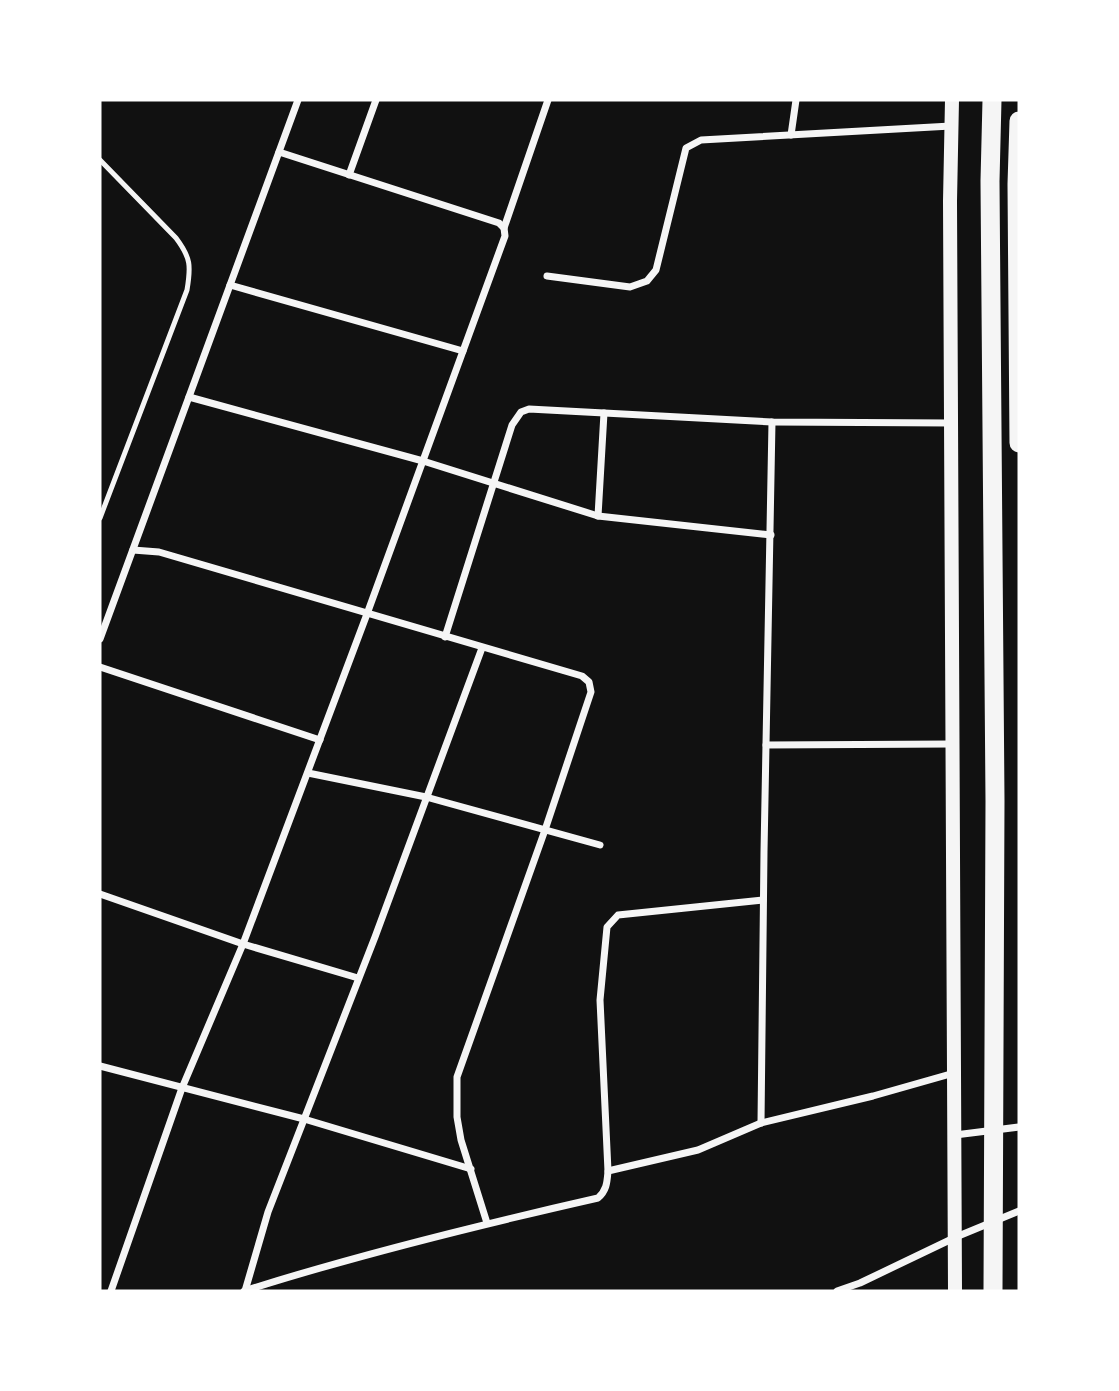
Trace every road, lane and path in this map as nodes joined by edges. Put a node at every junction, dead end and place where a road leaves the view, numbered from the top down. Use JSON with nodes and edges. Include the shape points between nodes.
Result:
{"nodes":[{"id":1,"x":298,"y":100,"type":"edge"},
{"id":2,"x":376,"y":100,"type":"edge"},
{"id":3,"x":548,"y":100,"type":"edge"},
{"id":4,"x":796,"y":100,"type":"edge"},
{"id":5,"x":952,"y":100,"type":"edge"},
{"id":6,"x":992,"y":100,"type":"edge"},
{"id":7,"x":1019,"y":121,"type":"edge"},
{"id":8,"x":952,"y":125,"type":"junction"},
{"id":9,"x":792,"y":135,"type":"junction"},
{"id":10,"x":279,"y":152,"type":"junction"},
{"id":11,"x":100,"y":160,"type":"edge"},
{"id":12,"x":349,"y":175,"type":"junction"},
{"id":13,"x":504,"y":228,"type":"junction"},
{"id":14,"x":547,"y":276,"type":"dead end"},
{"id":15,"x":230,"y":285,"type":"junction"},
{"id":16,"x":463,"y":351,"type":"junction"},
{"id":17,"x":189,"y":397,"type":"junction"},
{"id":18,"x":604,"y":413,"type":"junction"},
{"id":19,"x":772,"y":422,"type":"junction"},
{"id":20,"x":951,"y":423,"type":"junction"},
{"id":21,"x":1019,"y":443,"type":"edge"},
{"id":22,"x":423,"y":461,"type":"junction"},
{"id":23,"x":494,"y":483,"type":"junction"},
{"id":24,"x":598,"y":516,"type":"junction"},
{"id":25,"x":100,"y":517,"type":"edge"},
{"id":26,"x":771,"y":535,"type":"junction"},
{"id":27,"x":132,"y":550,"type":"junction"},
{"id":28,"x":368,"y":614,"type":"junction"},
{"id":29,"x":445,"y":637,"type":"junction"},
{"id":30,"x":100,"y":639,"type":"edge"},
{"id":31,"x":482,"y":648,"type":"junction"},
{"id":32,"x":100,"y":667,"type":"edge"},
{"id":33,"x":320,"y":740,"type":"junction"},
{"id":34,"x":953,"y":744,"type":"junction"},
{"id":35,"x":766,"y":745,"type":"junction"},
{"id":36,"x":308,"y":773,"type":"junction"},
{"id":37,"x":426,"y":797,"type":"junction"},
{"id":38,"x":545,"y":830,"type":"junction"},
{"id":39,"x":600,"y":845,"type":"dead end"},
{"id":40,"x":100,"y":894,"type":"edge"},
{"id":41,"x":763,"y":900,"type":"junction"},
{"id":42,"x":243,"y":944,"type":"junction"},
{"id":43,"x":358,"y":978,"type":"junction"},
{"id":44,"x":100,"y":1066,"type":"edge"},
{"id":45,"x":955,"y":1073,"type":"junction"},
{"id":46,"x":182,"y":1088,"type":"junction"},
{"id":47,"x":304,"y":1119,"type":"junction"},
{"id":48,"x":761,"y":1123,"type":"junction"},
{"id":49,"x":1019,"y":1127,"type":"edge"},
{"id":50,"x":955,"y":1135,"type":"junction"},
{"id":51,"x":471,"y":1169,"type":"junction"},
{"id":52,"x":608,"y":1171,"type":"junction"},
{"id":53,"x":1019,"y":1211,"type":"edge"},
{"id":54,"x":487,"y":1223,"type":"junction"},
{"id":55,"x":956,"y":1237,"type":"junction"},
{"id":56,"x":111,"y":1291,"type":"edge"},
{"id":57,"x":244,"y":1291,"type":"edge"},
{"id":58,"x":837,"y":1291,"type":"edge"},
{"id":59,"x":955,"y":1291,"type":"edge"},
{"id":60,"x":993,"y":1291,"type":"edge"}],
"edges":[{"from":1,"to":10,"type":"street"},
{"from":2,"to":12,"type":"street"},
{"from":3,"to":13,"type":"street"},
{"from":4,"to":9,"type":"street"},
{"from":5,"to":8,"type":"main road"},
{"from":6,"to":60,"type":"highway"},
{"from":7,"to":21,"type":"highway"},
{"from":8,"to":9,"type":"street"},
{"from":8,"to":20,"type":"main road"},
{"from":9,"to":14,"type":"street","via":[[701,140],[686,148],[656,270],[647,281],[630,286]]},
{"from":10,"to":12,"type":"street"},
{"from":10,"to":15,"type":"street"},
{"from":11,"to":25,"type":"lane","via":[[176,238],[191,268],[187,290]]},
{"from":12,"to":13,"type":"street"},
{"from":13,"to":16,"type":"street"},
{"from":15,"to":16,"type":"street"},
{"from":15,"to":17,"type":"street"},
{"from":16,"to":22,"type":"street"},
{"from":17,"to":22,"type":"street"},
{"from":17,"to":27,"type":"street"},
{"from":18,"to":19,"type":"street"},
{"from":18,"to":23,"type":"street","via":[[521,412],[512,425]]},
{"from":18,"to":24,"type":"street"},
{"from":19,"to":20,"type":"street"},
{"from":19,"to":26,"type":"street"},
{"from":20,"to":34,"type":"main road"},
{"from":22,"to":23,"type":"street"},
{"from":22,"to":28,"type":"street"},
{"from":23,"to":24,"type":"street"},
{"from":23,"to":29,"type":"street"},
{"from":24,"to":26,"type":"street"},
{"from":26,"to":35,"type":"street"},
{"from":27,"to":28,"type":"street","via":[[159,552]]},
{"from":27,"to":30,"type":"street"},
{"from":28,"to":29,"type":"street"},
{"from":28,"to":33,"type":"street"},
{"from":29,"to":31,"type":"street"},
{"from":31,"to":37,"type":"street"},
{"from":31,"to":38,"type":"street","via":[[582,676],[589,682],[591,692]]},
{"from":32,"to":33,"type":"street"},
{"from":33,"to":36,"type":"street"},
{"from":34,"to":35,"type":"street"},
{"from":34,"to":45,"type":"main road"},
{"from":35,"to":41,"type":"street"},
{"from":36,"to":37,"type":"street"},
{"from":36,"to":42,"type":"street"},
{"from":37,"to":38,"type":"street"},
{"from":37,"to":43,"type":"street"},
{"from":38,"to":39,"type":"street"},
{"from":38,"to":51,"type":"street","via":[[457,1077],[457,1116]]},
{"from":40,"to":42,"type":"street"},
{"from":41,"to":48,"type":"street"},
{"from":41,"to":52,"type":"street","via":[[618,915],[607,927],[600,1000]]},
{"from":42,"to":43,"type":"street"},
{"from":42,"to":46,"type":"street"},
{"from":43,"to":47,"type":"street"},
{"from":44,"to":46,"type":"street"},
{"from":45,"to":48,"type":"street"},
{"from":45,"to":50,"type":"main road"},
{"from":46,"to":47,"type":"street"},
{"from":46,"to":56,"type":"street"},
{"from":47,"to":51,"type":"street"},
{"from":47,"to":57,"type":"street"},
{"from":48,"to":52,"type":"street","via":[[698,1150]]},
{"from":49,"to":50,"type":"street"},
{"from":50,"to":55,"type":"main road"},
{"from":51,"to":54,"type":"street"},
{"from":52,"to":54,"type":"street","via":[[607,1186],[598,1198]]},
{"from":53,"to":55,"type":"street"},
{"from":54,"to":57,"type":"street"},
{"from":55,"to":58,"type":"street"},
{"from":55,"to":59,"type":"main road"}]}
